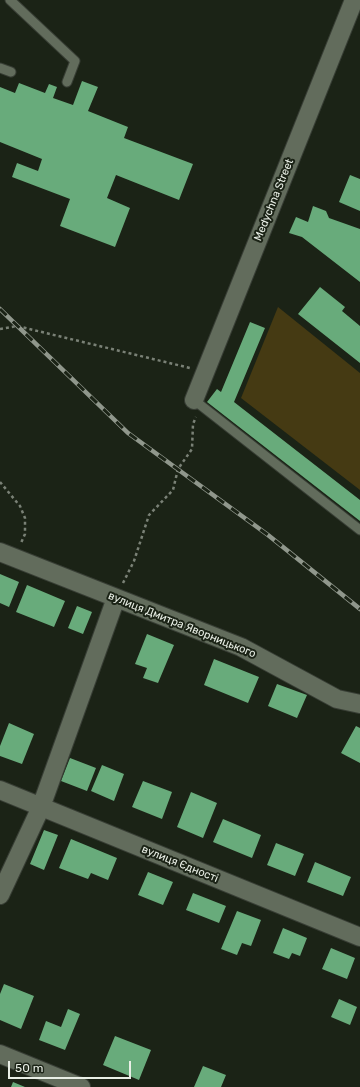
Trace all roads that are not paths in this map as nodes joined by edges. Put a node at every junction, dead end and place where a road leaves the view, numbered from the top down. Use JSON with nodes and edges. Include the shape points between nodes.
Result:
{"nodes":[{"id":1,"x":10,"y":0,"type":"edge"},
{"id":2,"x":354,"y":0,"type":"edge"},
{"id":3,"x":0,"y":68,"type":"edge"},
{"id":4,"x":10,"y":72,"type":"dead end"},
{"id":5,"x":67,"y":82,"type":"dead end"},
{"id":6,"x":197,"y":402,"type":"joint"},
{"id":7,"x":360,"y":530,"type":"edge"},
{"id":8,"x":8,"y":555,"type":"edge"},
{"id":9,"x":116,"y":598,"type":"junction"},
{"id":10,"x":360,"y":704,"type":"edge"},
{"id":11,"x":0,"y":790,"type":"edge"},
{"id":12,"x":41,"y":807,"type":"junction"},
{"id":13,"x":0,"y":895,"type":"edge"},
{"id":14,"x":360,"y":937,"type":"edge"},
{"id":15,"x":0,"y":1054,"type":"edge"},
{"id":16,"x":81,"y":1087,"type":"edge"}],
"edges":[{"from":1,"to":5,"type":"lane","via":[[75,60]]},
{"from":2,"to":6,"type":"street","name":"Medychna Street","via":[[205,372]]},
{"from":3,"to":4,"type":"lane"},
{"from":6,"to":7,"type":"lane"},
{"from":8,"to":9,"type":"street","name":"вулиця Дмитра Яворницького"},
{"from":9,"to":10,"type":"street","name":"вулиця Дмитра Яворницького","via":[[241,647],[337,699]]},
{"from":9,"to":12,"type":"street"},
{"from":11,"to":12,"type":"street","name":"вулиця Єдності"},
{"from":12,"to":13,"type":"street"},
{"from":12,"to":14,"type":"street","name":"вулиця Єдності"},
{"from":15,"to":16,"type":"street"}]}
